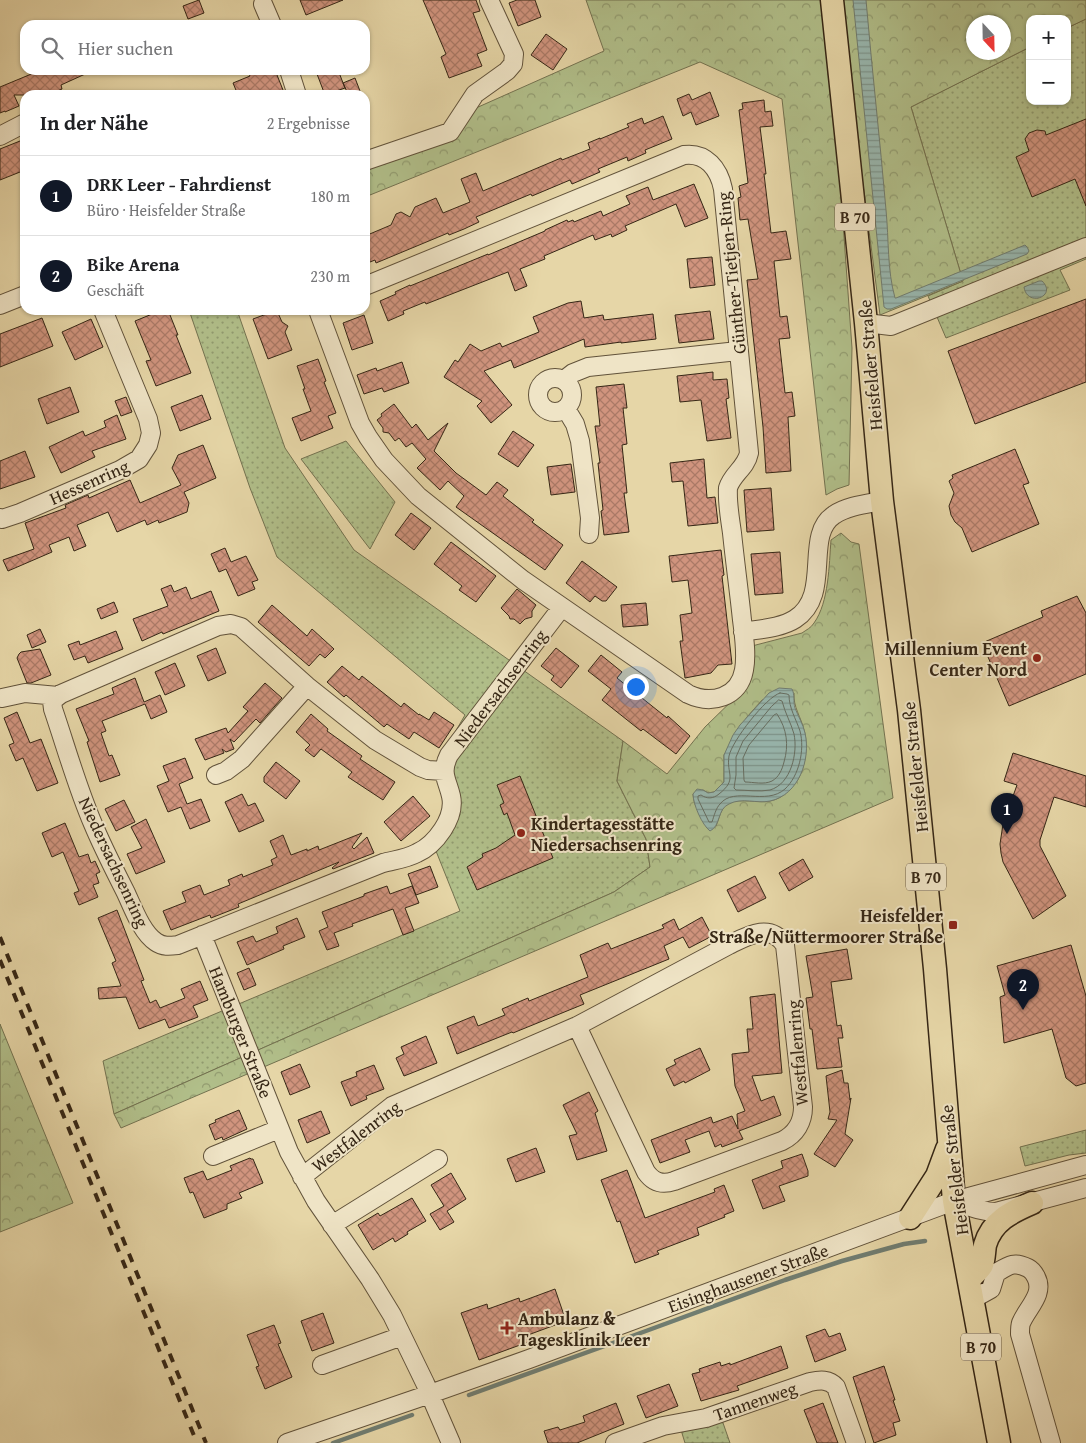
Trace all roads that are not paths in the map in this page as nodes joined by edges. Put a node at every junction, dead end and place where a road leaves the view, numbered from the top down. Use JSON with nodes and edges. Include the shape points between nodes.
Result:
{"nodes":[{"id":1,"x":489,"y":0,"type":"edge"},
{"id":2,"x":832,"y":0,"type":"edge"},
{"id":3,"x":263,"y":4,"type":"dead end"},
{"id":4,"x":270,"y":20,"type":"edge"},
{"id":5,"x":291,"y":75,"type":"edge"},
{"id":6,"x":296,"y":90,"type":"edge"},
{"id":7,"x":20,"y":126,"type":"edge"},
{"id":8,"x":0,"y":136,"type":"edge"},
{"id":9,"x":370,"y":159,"type":"edge"},
{"id":10,"x":1086,"y":248,"type":"edge"},
{"id":11,"x":370,"y":284,"type":"edge"},
{"id":12,"x":20,"y":297,"type":"edge"},
{"id":13,"x":0,"y":305,"type":"edge"},
{"id":14,"x":105,"y":315,"type":"edge"},
{"id":15,"x":320,"y":315,"type":"edge"},
{"id":16,"x":866,"y":323,"type":"junction"},
{"id":17,"x":738,"y":351,"type":"junction"},
{"id":18,"x":564,"y":380,"type":"junction"},
{"id":19,"x":566,"y":409,"type":"junction"},
{"id":20,"x":882,"y":502,"type":"junction"},
{"id":21,"x":0,"y":518,"type":"edge"},
{"id":22,"x":589,"y":534,"type":"dead end"},
{"id":23,"x":562,"y":607,"type":"junction"},
{"id":24,"x":743,"y":632,"type":"junction"},
{"id":25,"x":307,"y":686,"type":"junction"},
{"id":26,"x":58,"y":696,"type":"junction"},
{"id":27,"x":2,"y":698,"type":"dead end"},
{"id":28,"x":444,"y":771,"type":"junction"},
{"id":29,"x":216,"y":775,"type":"dead end"},
{"id":30,"x":202,"y":935,"type":"junction"},
{"id":31,"x":577,"y":1026,"type":"junction"},
{"id":32,"x":279,"y":1129,"type":"junction"},
{"id":33,"x":949,"y":1143,"type":"junction"},
{"id":34,"x":213,"y":1156,"type":"dead end"},
{"id":35,"x":438,"y":1159,"type":"dead end"},
{"id":36,"x":1086,"y":1165,"type":"edge"},
{"id":37,"x":302,"y":1177,"type":"junction"},
{"id":38,"x":1086,"y":1188,"type":"edge"},
{"id":39,"x":954,"y":1201,"type":"junction"},
{"id":40,"x":1032,"y":1203,"type":"junction"},
{"id":41,"x":910,"y":1218,"type":"junction"},
{"id":42,"x":332,"y":1225,"type":"junction"},
{"id":43,"x":971,"y":1289,"type":"junction"},
{"id":44,"x":402,"y":1336,"type":"junction"},
{"id":45,"x":322,"y":1365,"type":"dead end"},
{"id":46,"x":430,"y":1394,"type":"junction"},
{"id":47,"x":287,"y":1443,"type":"edge"},
{"id":48,"x":451,"y":1443,"type":"edge"},
{"id":49,"x":615,"y":1443,"type":"edge"},
{"id":50,"x":856,"y":1443,"type":"edge"},
{"id":51,"x":999,"y":1443,"type":"edge"},
{"id":52,"x":1051,"y":1443,"type":"edge"}],
"edges":[{"from":1,"to":9,"type":"street","via":[[514,54],[507,71],[475,94],[450,132]]},
{"from":2,"to":16,"type":"main road","name":"Heisfelder Straße","number":"B 70"},
{"from":3,"to":4,"type":"street"},
{"from":5,"to":6,"type":"street"},
{"from":7,"to":8,"type":"street"},
{"from":10,"to":16,"type":"street","via":[[891,326]]},
{"from":11,"to":17,"type":"street","name":"Günther-Tietjen-Ring","via":[[684,155],[694,155],[712,165],[722,184]]},
{"from":12,"to":13,"type":"street"},
{"from":14,"to":21,"type":"street","name":"Hessenring","via":[[148,419],[151,433],[148,445],[139,459],[120,470]]},
{"from":15,"to":23,"type":"street","name":"Günther-Tietjen-Ring","via":[[360,423],[384,460],[418,496]]},
{"from":16,"to":20,"type":"main road","name":"Heisfelder Straße","number":"B 70"},
{"from":17,"to":18,"type":"street","via":[[588,367]]},
{"from":17,"to":24,"type":"street","name":"Günther-Tietjen-Ring","via":[[750,453],[729,483],[727,492]]},
{"from":18,"to":19,"type":"street","via":[[572,391]]},
{"from":18,"to":19,"type":"street","via":[[554,378],[544,382],[537,396],[541,406],[550,412]]},
{"from":19,"to":22,"type":"street","via":[[580,441],[590,518]]},
{"from":20,"to":24,"type":"street","via":[[868,503],[828,519],[821,534],[813,597],[804,612],[789,622]]},
{"from":20,"to":33,"type":"main road","name":"Heisfelder Straße","number":"B 70","via":[[910,720]]},
{"from":23,"to":24,"type":"street","name":"Günther-Tietjen-Ring","via":[[688,694],[705,700],[729,694],[739,683],[744,669]]},
{"from":23,"to":28,"type":"street","name":"Niedersachsenring","via":[[449,755]]},
{"from":25,"to":26,"type":"street","via":[[241,627],[225,624]]},
{"from":25,"to":28,"type":"street","via":[[390,749],[420,767]]},
{"from":25,"to":29,"type":"street","via":[[242,759],[226,772]]},
{"from":26,"to":27,"type":"street","via":[[25,693]]},
{"from":26,"to":30,"type":"street","name":"Niedersachsenring","via":[[52,701],[53,709],[80,790],[93,825],[138,918],[154,941],[164,946]]},
{"from":28,"to":30,"type":"street","name":"Niedersachsenring","via":[[452,798],[451,811],[425,849]]},
{"from":30,"to":32,"type":"street","name":"Hamburger Straße"},
{"from":31,"to":31,"type":"street","name":"Westfalenring","via":[[747,936],[773,933],[782,939],[787,953],[803,1107],[800,1124],[782,1141],[668,1183],[656,1181],[646,1172]]},
{"from":31,"to":37,"type":"street","name":"Westfalenring","via":[[392,1106]]},
{"from":32,"to":34,"type":"street"},
{"from":32,"to":37,"type":"street","name":"Hamburger Straße"},
{"from":33,"to":39,"type":"main road","name":"Heisfelder Straße","number":"B 70"},
{"from":33,"to":41,"type":"main road","number":"B 70","via":[[937,1176]]},
{"from":35,"to":42,"type":"street"},
{"from":36,"to":39,"type":"street","name":"Eisinghausener Straße"},
{"from":37,"to":42,"type":"street","name":"Hamburger Straße"},
{"from":38,"to":40,"type":"street"},
{"from":39,"to":40,"type":"street","via":[[987,1212]]},
{"from":39,"to":41,"type":"street","name":"Eisinghausener Straße"},
{"from":39,"to":43,"type":"main road","name":"Heisfelder Straße","number":"B 70"},
{"from":40,"to":43,"type":"main road","via":[[1007,1214],[991,1231]]},
{"from":41,"to":46,"type":"street","name":"Eisinghausener Straße"},
{"from":42,"to":44,"type":"street","name":"Hamburger Straße","via":[[370,1278]]},
{"from":43,"to":51,"type":"main road","name":"Heisfelder Straße","number":"B 70"},
{"from":43,"to":52,"type":"street","via":[[991,1289],[996,1273],[1010,1265],[1032,1270],[1037,1278],[1038,1292],[1020,1324],[1020,1334]]},
{"from":44,"to":45,"type":"street"},
{"from":44,"to":46,"type":"street","name":"Hamburger Straße"},
{"from":46,"to":47,"type":"street","name":"Eisinghausener Straße"},
{"from":46,"to":48,"type":"street","name":"Hamburger Straße"},
{"from":49,"to":50,"type":"street","name":"Tannenweg","via":[[823,1380],[836,1387]]}]}
